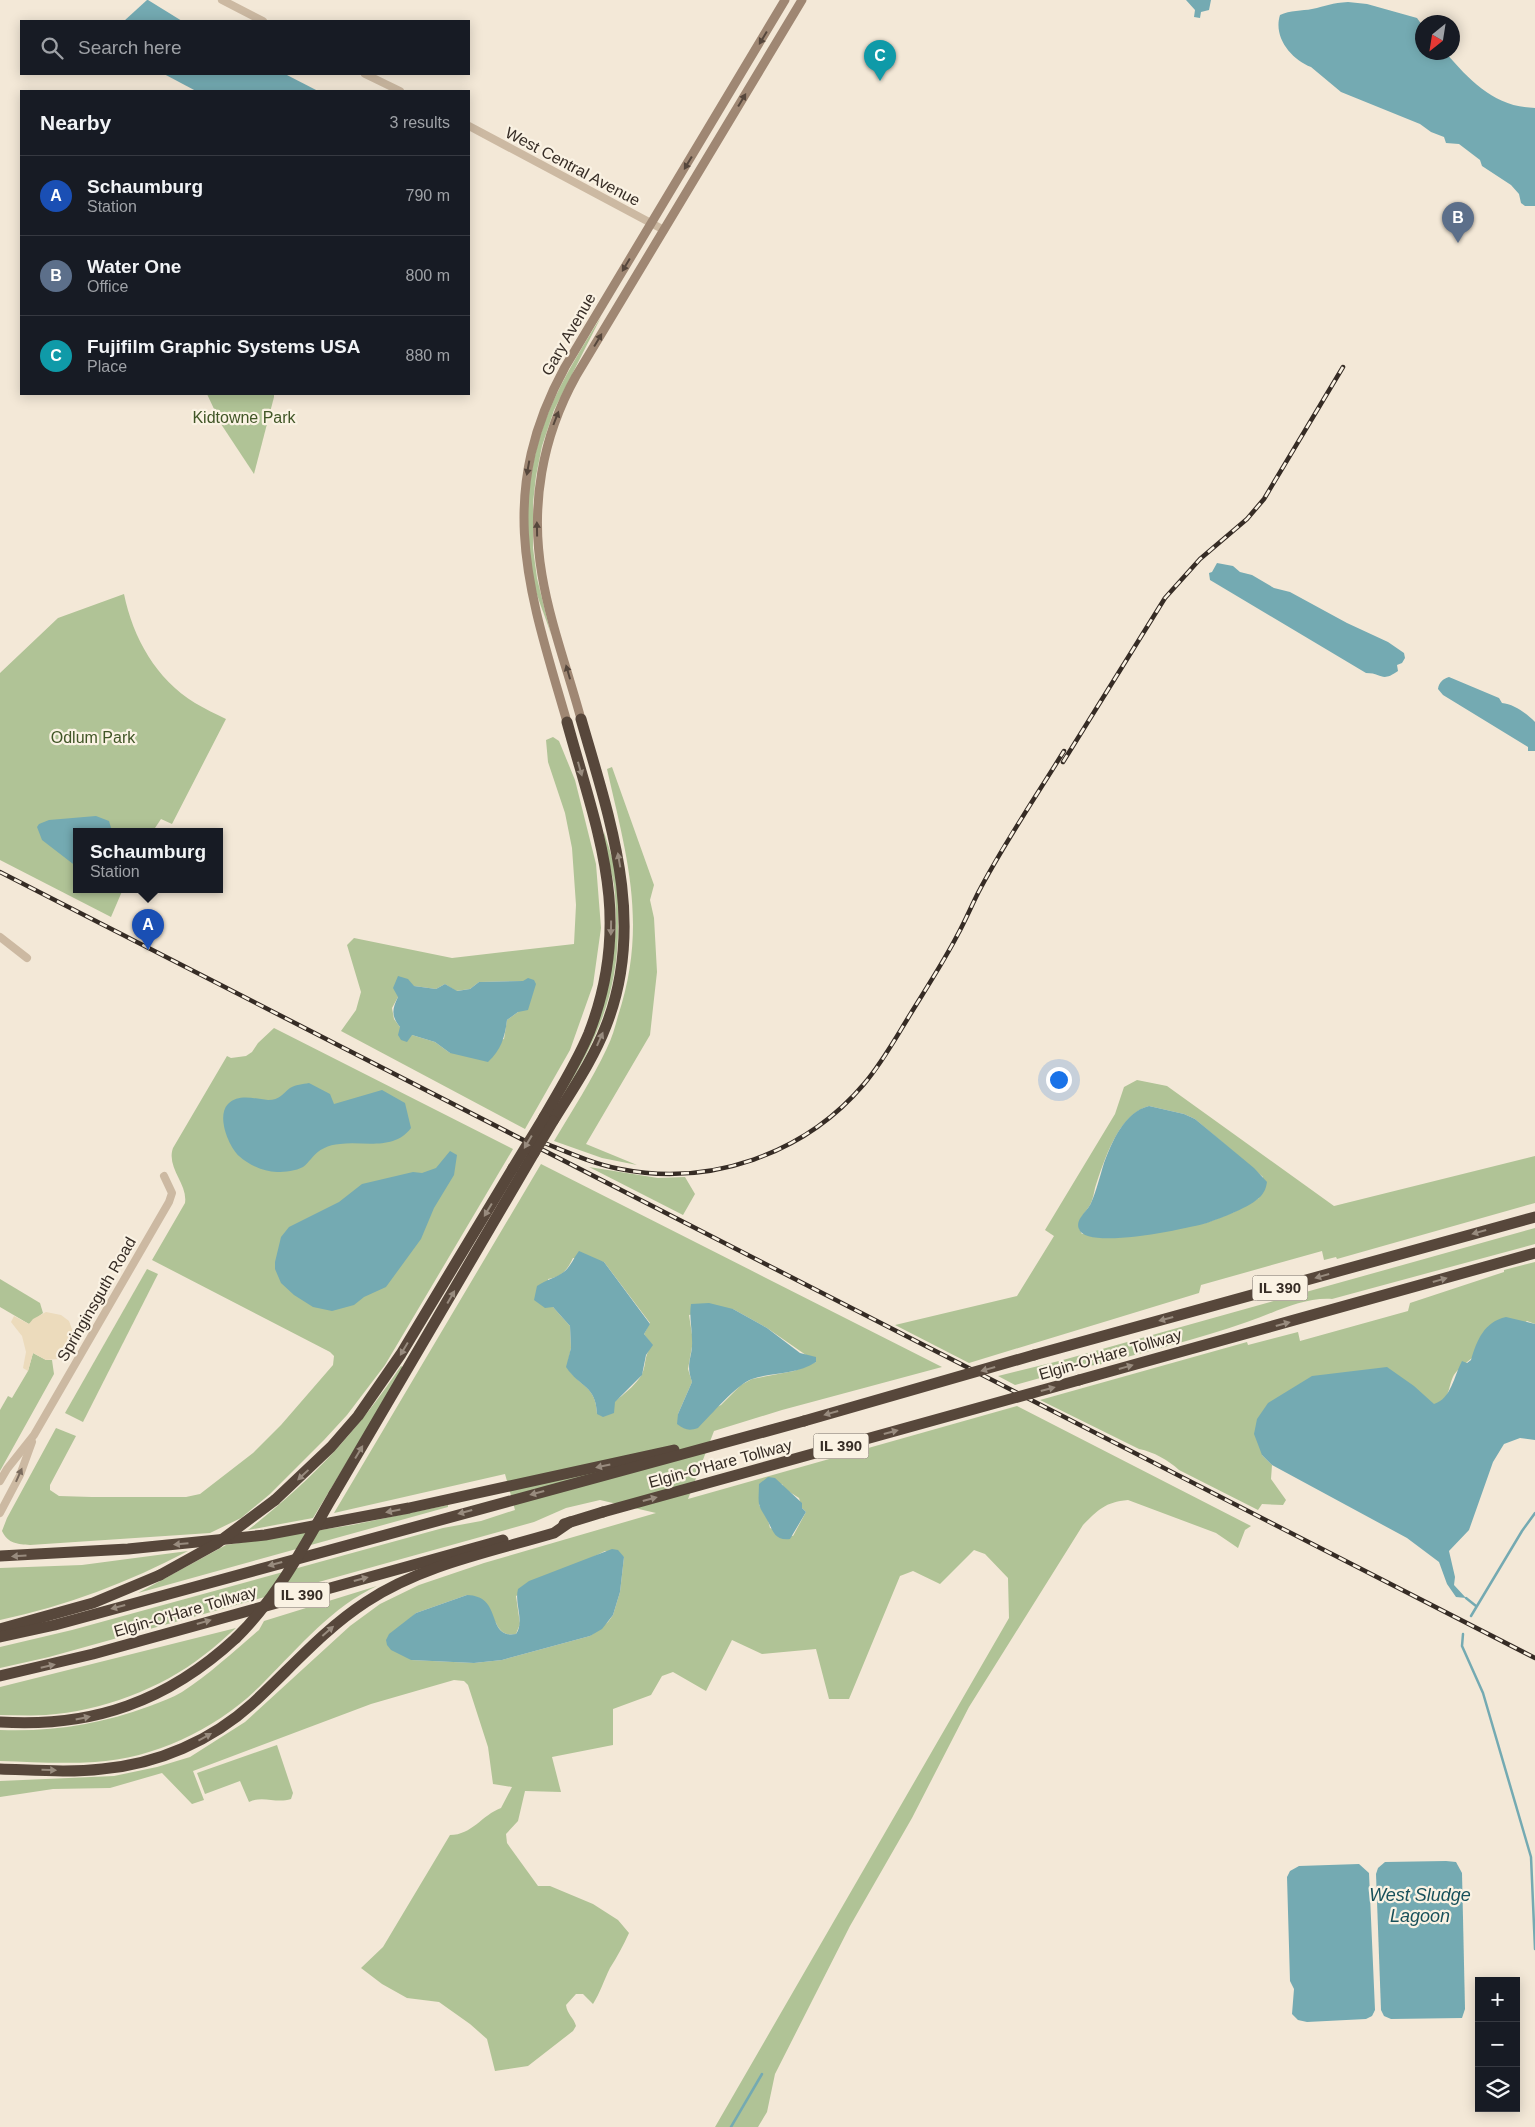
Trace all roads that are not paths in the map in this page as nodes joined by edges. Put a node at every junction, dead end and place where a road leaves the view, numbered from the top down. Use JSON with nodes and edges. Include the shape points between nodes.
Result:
{"nodes":[{"id":1,"x":222,"y":0,"type":"edge"},
{"id":2,"x":786,"y":0,"type":"edge"},
{"id":3,"x":802,"y":0,"type":"edge"},
{"id":4,"x":261,"y":20,"type":"edge"},
{"id":5,"x":367,"y":75,"type":"edge"},
{"id":6,"x":398,"y":90,"type":"edge"},
{"id":7,"x":470,"y":127,"type":"edge"},
{"id":8,"x":651,"y":223,"type":"junction"},
{"id":9,"x":664,"y":230,"type":"junction"},
{"id":10,"x":581,"y":719,"type":"joint"},
{"id":11,"x":567,"y":722,"type":"joint"},
{"id":12,"x":0,"y":938,"type":"edge"},
{"id":13,"x":27,"y":958,"type":"dead end"},
{"id":14,"x":548,"y":1119,"type":"junction"},
{"id":15,"x":518,"y":1170,"type":"junction"},
{"id":16,"x":164,"y":1176,"type":"dead end"},
{"id":17,"x":1532,"y":1217,"type":"edge"},
{"id":18,"x":1535,"y":1253,"type":"edge"},
{"id":19,"x":804,"y":1421,"type":"junction"},
{"id":20,"x":34,"y":1435,"type":"junction"},
{"id":21,"x":0,"y":1481,"type":"edge"},
{"id":22,"x":0,"y":1513,"type":"edge"},
{"id":23,"x":570,"y":1522,"type":"junction"},
{"id":24,"x":0,"y":1556,"type":"edge"},
{"id":25,"x":0,"y":1629,"type":"edge"},
{"id":26,"x":0,"y":1637,"type":"edge"},
{"id":27,"x":0,"y":1676,"type":"edge"},
{"id":28,"x":0,"y":1722,"type":"edge"},
{"id":29,"x":0,"y":1769,"type":"edge"}],
"edges":[{"from":1,"to":4,"type":"street"},
{"from":2,"to":8,"type":"main road","name":"Gary Avenue","one_way":true},
{"from":9,"to":3,"type":"main road","name":"Gary Avenue","one_way":true},
{"from":5,"to":6,"type":"street"},
{"from":7,"to":8,"type":"street","name":"West Central Avenue"},
{"from":8,"to":9,"type":"street","name":"West Central Avenue"},
{"from":8,"to":11,"type":"main road","name":"Gary Avenue","one_way":true,"via":[[551,393],[535,436],[526,476],[523,515],[527,571]]},
{"from":10,"to":9,"type":"main road","name":"Gary Avenue","one_way":true,"via":[[540,566],[537,508],[542,472],[553,428],[567,392]]},
{"from":14,"to":10,"type":"highway","one_way":true,"via":[[588,1063],[607,1024],[619,978],[625,936],[620,861]]},
{"from":11,"to":14,"type":"highway","one_way":true,"via":[[607,870],[611,935],[604,982],[589,1033]]},
{"from":12,"to":13,"type":"street"},
{"from":14,"to":15,"type":"highway","bridge":true},
{"from":15,"to":25,"type":"highway","one_way":true,"bridge":true,"via":[[358,1416],[331,1448],[275,1500],[216,1544],[160,1575],[93,1603]]},
{"from":28,"to":15,"type":"highway","one_way":true,"bridge":true,"via":[[75,1720],[124,1708],[162,1692],[202,1668],[253,1622],[276,1592],[334,1494]]},
{"from":16,"to":20,"type":"street","name":"Springinsguth Road","via":[[172,1193],[169,1202]]},
{"from":17,"to":19,"type":"highway","name":"Elgin-O'Hare Tollway","number":"IL 390","one_way":true,"bridge":true},
{"from":23,"to":18,"type":"highway","name":"Elgin-O'Hare Tollway","number":"IL 390","one_way":true,"bridge":true},
{"from":19,"to":24,"type":"highway","one_way":true,"via":[[782,1421],[671,1451],[409,1508],[264,1535],[128,1549]]},
{"from":19,"to":26,"type":"highway","name":"Elgin-O'Hare Tollway","number":"IL 390","one_way":true,"via":[[55,1625]]},
{"from":20,"to":21,"type":"street","name":"Springinsguth Road"},
{"from":22,"to":20,"type":"street","name":"Springinsguth Road","one_way":true,"via":[[20,1475]]},
{"from":27,"to":23,"type":"highway","name":"Elgin-O'Hare Tollway","number":"IL 390","one_way":true,"via":[[93,1654]]},
{"from":29,"to":23,"type":"highway","one_way":true,"via":[[103,1769],[139,1763],[185,1747],[239,1714],[336,1623],[390,1587],[439,1567],[554,1533]]}]}
